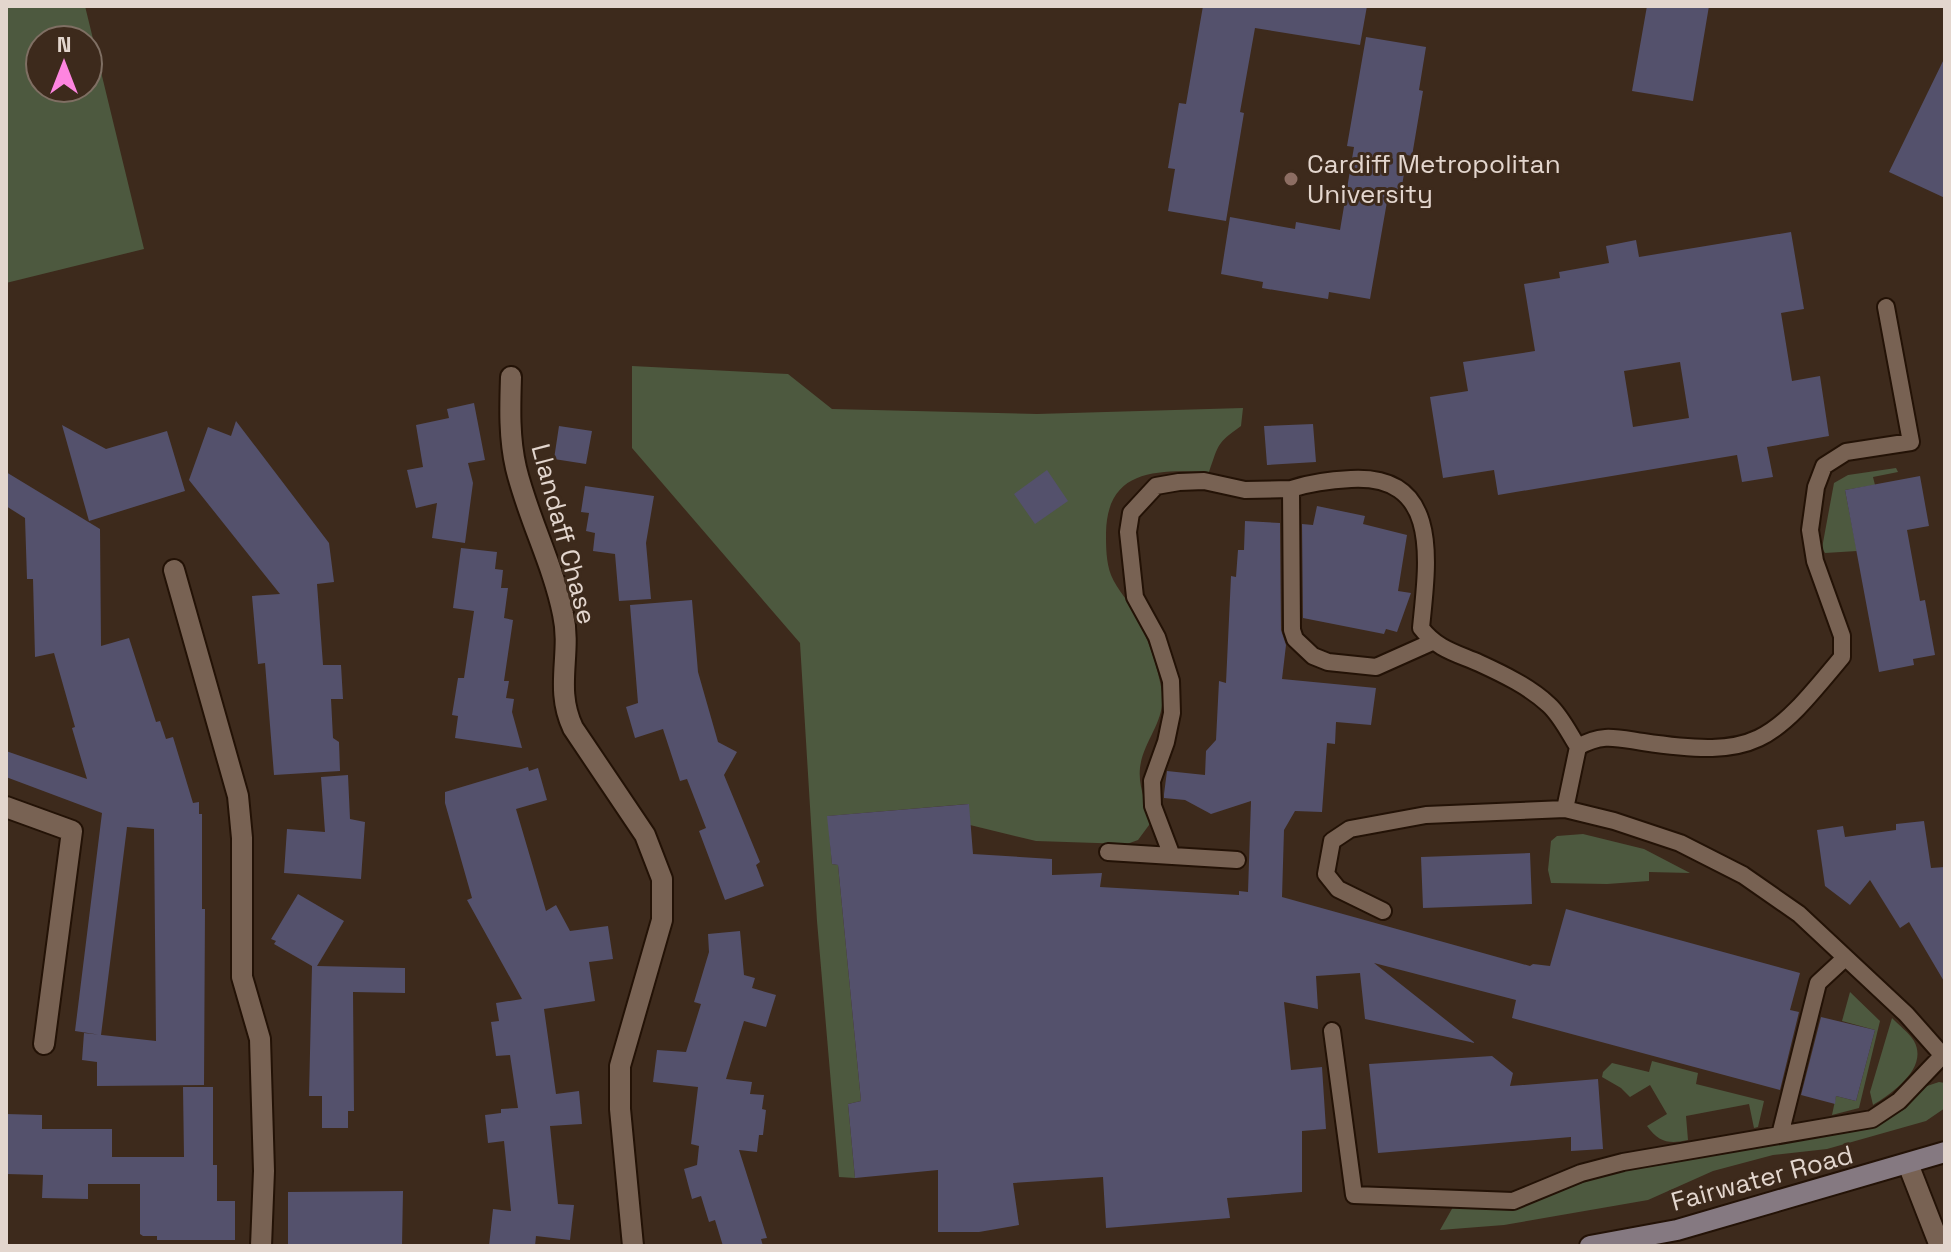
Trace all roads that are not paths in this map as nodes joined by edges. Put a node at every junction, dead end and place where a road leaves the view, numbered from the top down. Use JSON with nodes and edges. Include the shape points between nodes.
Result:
{"nodes":[{"id":1,"x":1886,"y":307,"type":"dead end"},
{"id":2,"x":511,"y":377,"type":"dead end"},
{"id":3,"x":1291,"y":489,"type":"junction"},
{"id":4,"x":174,"y":570,"type":"dead end"},
{"id":5,"x":1432,"y":642,"type":"junction"},
{"id":6,"x":1578,"y":747,"type":"junction"},
{"id":7,"x":6,"y":807,"type":"edge"},
{"id":8,"x":1565,"y":809,"type":"junction"},
{"id":9,"x":1108,"y":852,"type":"dead end"},
{"id":10,"x":1172,"y":856,"type":"junction"},
{"id":11,"x":1237,"y":860,"type":"dead end"},
{"id":12,"x":1383,"y":911,"type":"dead end"},
{"id":13,"x":1845,"y":958,"type":"junction"},
{"id":14,"x":1332,"y":1031,"type":"dead end"},
{"id":15,"x":44,"y":1044,"type":"dead end"},
{"id":16,"x":1944,"y":1056,"type":"edge"},
{"id":17,"x":1780,"y":1135,"type":"junction"},
{"id":18,"x":1945,"y":1152,"type":"edge"},
{"id":19,"x":1908,"y":1164,"type":"junction"},
{"id":20,"x":261,"y":1246,"type":"edge"},
{"id":21,"x":633,"y":1246,"type":"edge"},
{"id":22,"x":1590,"y":1246,"type":"edge"},
{"id":23,"x":1940,"y":1246,"type":"edge"}],
"edges":[{"from":1,"to":6,"type":"lane","via":[[1911,442],[1846,452],[1824,466],[1810,530],[1815,561],[1842,636],[1842,657],[1779,727],[1754,742],[1694,749],[1596,737]]},
{"from":2,"to":21,"type":"street","name":"Llandaff Chase","via":[[509,414],[516,468],[564,617],[564,710],[645,835],[662,879],[662,920],[620,1066]]},
{"from":3,"to":5,"type":"lane","via":[[1316,481],[1363,478],[1385,482],[1415,503],[1426,550],[1421,628]]},
{"from":3,"to":5,"type":"lane","via":[[1292,630],[1301,646],[1328,662],[1376,667]]},
{"from":3,"to":10,"type":"lane","via":[[1179,482],[1156,486],[1131,513],[1135,597],[1157,637],[1171,681],[1172,713],[1152,781],[1153,806]]},
{"from":4,"to":20,"type":"street","via":[[238,796],[242,977],[260,1039]]},
{"from":5,"to":6,"type":"lane","via":[[1524,686],[1550,705]]},
{"from":6,"to":8,"type":"lane"},
{"from":7,"to":15,"type":"street","via":[[72,831]]},
{"from":8,"to":12,"type":"lane","via":[[1426,815],[1339,835],[1332,841],[1326,874],[1338,889]]},
{"from":8,"to":13,"type":"lane","via":[[1680,843],[1743,875],[1799,914]]},
{"from":9,"to":10,"type":"lane"},
{"from":10,"to":11,"type":"lane"},
{"from":13,"to":16,"type":"lane"},
{"from":13,"to":17,"type":"lane","via":[[1818,983]]},
{"from":14,"to":17,"type":"lane","via":[[1354,1195],[1513,1201],[1623,1162]]},
{"from":16,"to":17,"type":"lane","via":[[1899,1101],[1872,1119]]},
{"from":18,"to":19,"type":"street","name":"Fairwater Road"},
{"from":19,"to":22,"type":"street","name":"Fairwater Road","via":[[1677,1230]]},
{"from":19,"to":23,"type":"street"}]}
